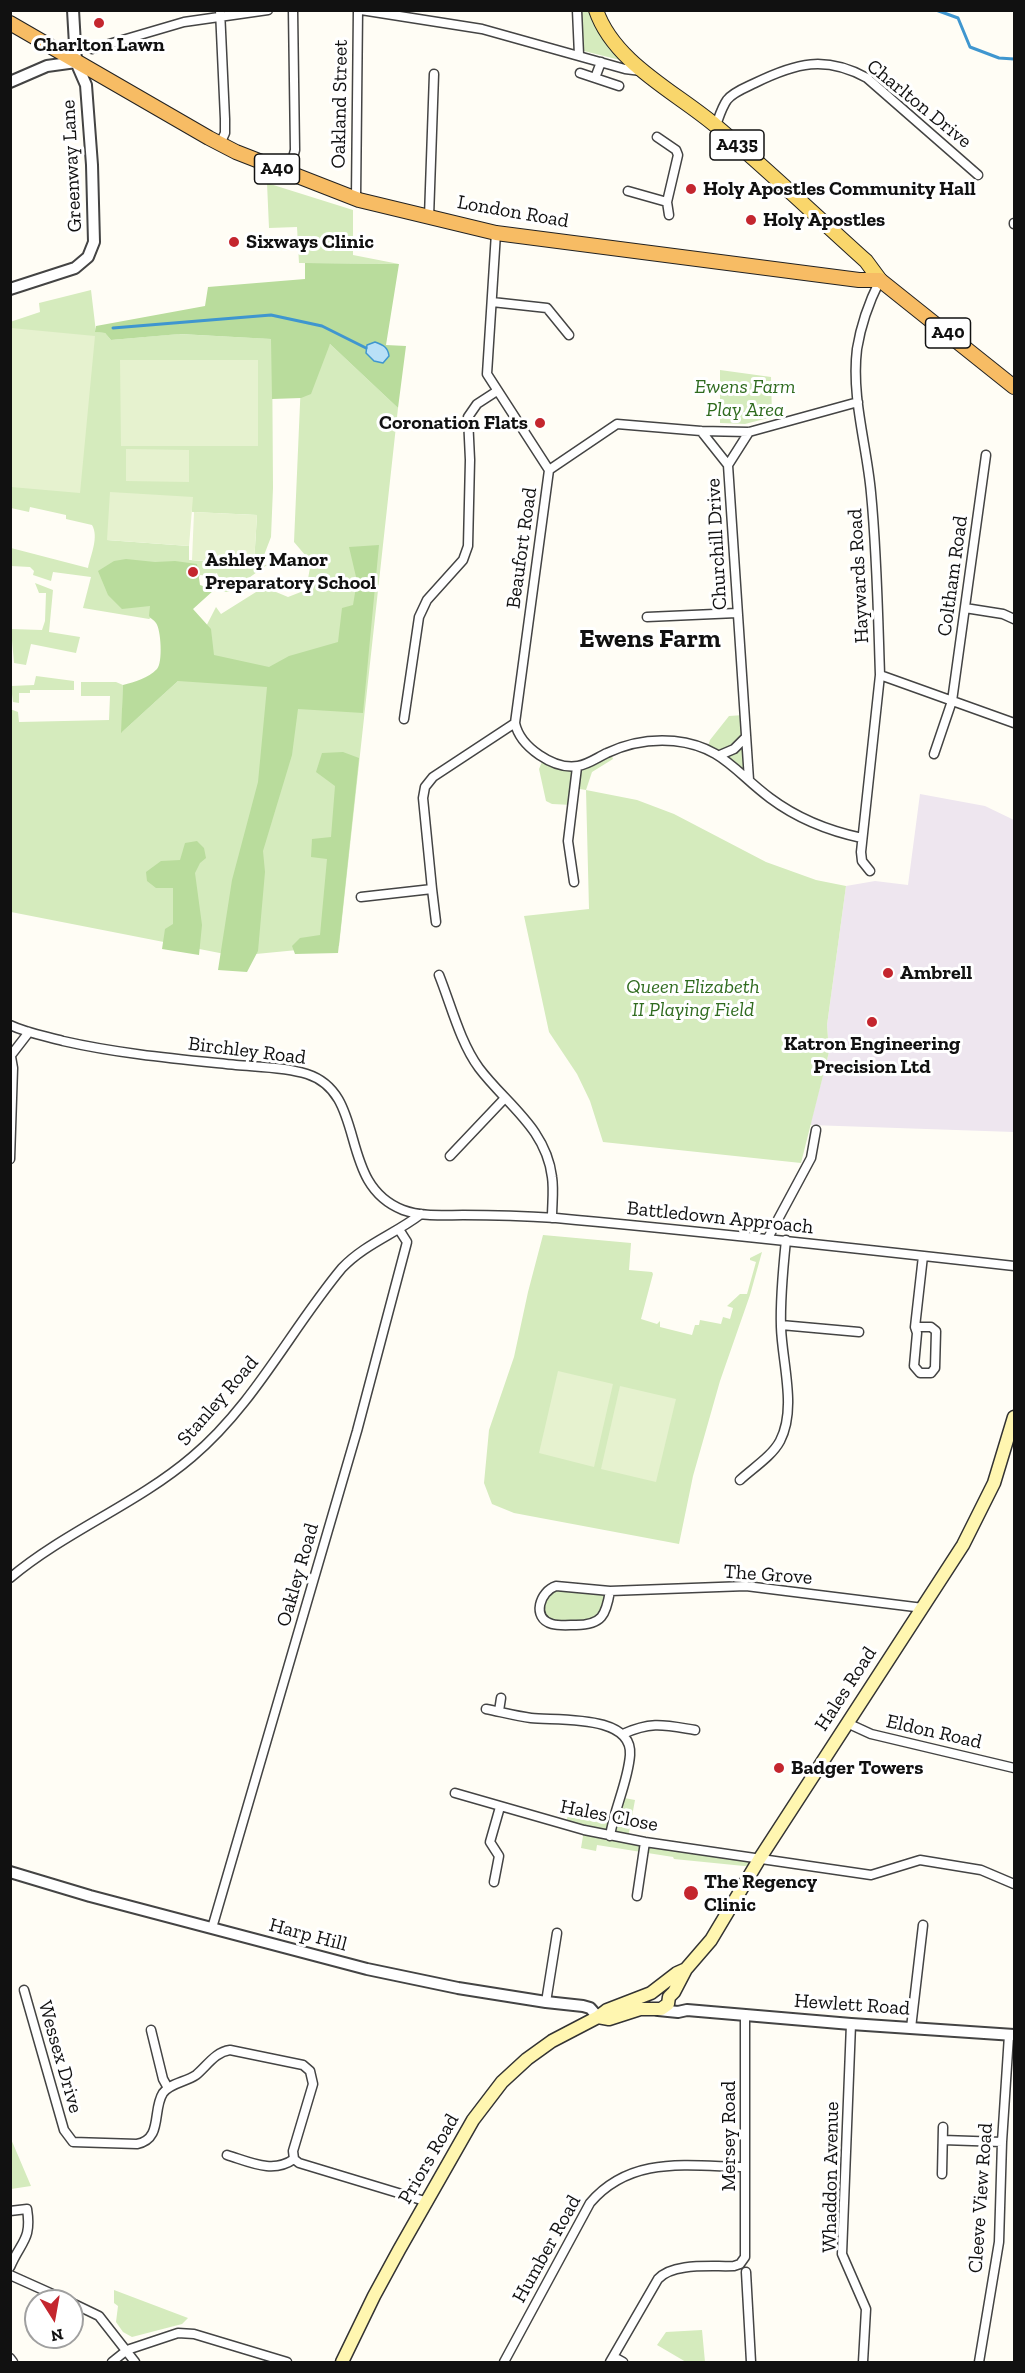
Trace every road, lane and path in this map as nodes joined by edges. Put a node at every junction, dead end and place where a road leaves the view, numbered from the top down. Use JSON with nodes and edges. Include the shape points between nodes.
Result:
{"nodes":[{"id":1,"x":73,"y":10,"type":"edge"},
{"id":2,"x":268,"y":10,"type":"edge"},
{"id":3,"x":293,"y":10,"type":"edge"},
{"id":4,"x":359,"y":10,"type":"edge"},
{"id":5,"x":578,"y":10,"type":"edge"},
{"id":6,"x":596,"y":10,"type":"edge"},
{"id":7,"x":376,"y":11,"type":"edge"},
{"id":8,"x":220,"y":14,"type":"edge"},
{"id":9,"x":10,"y":23,"type":"edge"},
{"id":10,"x":92,"y":49,"type":"dead end"},
{"id":11,"x":579,"y":55,"type":"junction"},
{"id":12,"x":76,"y":62,"type":"junction"},
{"id":13,"x":601,"y":62,"type":"junction"},
{"id":14,"x":644,"y":71,"type":"junction"},
{"id":15,"x":580,"y":73,"type":"dead end"},
{"id":16,"x":434,"y":74,"type":"dead end"},
{"id":17,"x":595,"y":78,"type":"junction"},
{"id":18,"x":10,"y":82,"type":"edge"},
{"id":19,"x":619,"y":86,"type":"dead end"},
{"id":20,"x":716,"y":125,"type":"junction"},
{"id":21,"x":657,"y":137,"type":"dead end"},
{"id":22,"x":220,"y":144,"type":"junction"},
{"id":23,"x":289,"y":173,"type":"junction"},
{"id":24,"x":978,"y":175,"type":"dead end"},
{"id":25,"x":628,"y":191,"type":"dead end"},
{"id":26,"x":356,"y":198,"type":"junction"},
{"id":27,"x":667,"y":202,"type":"junction"},
{"id":28,"x":669,"y":215,"type":"dead end"},
{"id":29,"x":429,"y":217,"type":"junction"},
{"id":30,"x":496,"y":233,"type":"junction"},
{"id":31,"x":880,"y":280,"type":"junction"},
{"id":32,"x":10,"y":289,"type":"edge"},
{"id":33,"x":492,"y":302,"type":"junction"},
{"id":34,"x":569,"y":335,"type":"dead end"},
{"id":35,"x":1014,"y":387,"type":"edge"},
{"id":36,"x":497,"y":392,"type":"junction"},
{"id":37,"x":858,"y":402,"type":"junction"},
{"id":38,"x":701,"y":431,"type":"junction"},
{"id":39,"x":749,"y":432,"type":"junction"},
{"id":40,"x":986,"y":455,"type":"dead end"},
{"id":41,"x":728,"y":465,"type":"junction"},
{"id":42,"x":549,"y":470,"type":"junction"},
{"id":43,"x":965,"y":608,"type":"junction"},
{"id":44,"x":737,"y":613,"type":"junction"},
{"id":45,"x":647,"y":617,"type":"dead end"},
{"id":46,"x":1014,"y":619,"type":"edge"},
{"id":47,"x":880,"y":675,"type":"junction"},
{"id":48,"x":952,"y":701,"type":"junction"},
{"id":49,"x":405,"y":719,"type":"dead end"},
{"id":50,"x":516,"y":723,"type":"junction"},
{"id":51,"x":1014,"y":723,"type":"edge"},
{"id":52,"x":746,"y":737,"type":"junction"},
{"id":53,"x":720,"y":754,"type":"junction"},
{"id":54,"x":934,"y":754,"type":"dead end"},
{"id":55,"x":577,"y":766,"type":"junction"},
{"id":56,"x":749,"y":780,"type":"junction"},
{"id":57,"x":862,"y":838,"type":"junction"},
{"id":58,"x":870,"y":871,"type":"dead end"},
{"id":59,"x":574,"y":882,"type":"dead end"},
{"id":60,"x":432,"y":889,"type":"junction"},
{"id":61,"x":361,"y":897,"type":"dead end"},
{"id":62,"x":436,"y":922,"type":"dead end"},
{"id":63,"x":440,"y":975,"type":"dead end"},
{"id":64,"x":10,"y":1024,"type":"edge"},
{"id":65,"x":28,"y":1032,"type":"junction"},
{"id":66,"x":11,"y":1053,"type":"edge"},
{"id":67,"x":505,"y":1098,"type":"junction"},
{"id":68,"x":816,"y":1130,"type":"dead end"},
{"id":69,"x":450,"y":1156,"type":"dead end"},
{"id":70,"x":10,"y":1160,"type":"edge"},
{"id":71,"x":421,"y":1214,"type":"junction"},
{"id":72,"x":552,"y":1218,"type":"junction"},
{"id":73,"x":400,"y":1231,"type":"junction"},
{"id":74,"x":768,"y":1239,"type":"junction"},
{"id":75,"x":786,"y":1240,"type":"junction"},
{"id":76,"x":923,"y":1256,"type":"junction"},
{"id":77,"x":1014,"y":1266,"type":"edge"},
{"id":78,"x":781,"y":1326,"type":"junction"},
{"id":79,"x":915,"y":1327,"type":"junction"},
{"id":80,"x":859,"y":1332,"type":"dead end"},
{"id":81,"x":1014,"y":1418,"type":"edge"},
{"id":82,"x":740,"y":1480,"type":"dead end"},
{"id":83,"x":10,"y":1578,"type":"edge"},
{"id":84,"x":610,"y":1591,"type":"junction"},
{"id":85,"x":923,"y":1608,"type":"junction"},
{"id":86,"x":501,"y":1698,"type":"dead end"},
{"id":87,"x":486,"y":1709,"type":"dead end"},
{"id":88,"x":499,"y":1712,"type":"junction"},
{"id":89,"x":847,"y":1723,"type":"junction"},
{"id":90,"x":695,"y":1730,"type":"dead end"},
{"id":91,"x":623,"y":1734,"type":"junction"},
{"id":92,"x":1014,"y":1768,"type":"edge"},
{"id":93,"x":455,"y":1793,"type":"dead end"},
{"id":94,"x":500,"y":1807,"type":"junction"},
{"id":95,"x":610,"y":1836,"type":"junction"},
{"id":96,"x":645,"y":1842,"type":"junction"},
{"id":97,"x":760,"y":1858,"type":"junction"},
{"id":98,"x":10,"y":1872,"type":"edge"},
{"id":99,"x":494,"y":1882,"type":"dead end"},
{"id":100,"x":1014,"y":1884,"type":"edge"},
{"id":101,"x":637,"y":1896,"type":"dead end"},
{"id":102,"x":923,"y":1925,"type":"dead end"},
{"id":103,"x":212,"y":1928,"type":"junction"},
{"id":104,"x":557,"y":1933,"type":"dead end"},
{"id":105,"x":686,"y":1969,"type":"junction"},
{"id":106,"x":24,"y":1990,"type":"dead end"},
{"id":107,"x":654,"y":1991,"type":"junction"},
{"id":108,"x":669,"y":1997,"type":"junction"},
{"id":109,"x":546,"y":2002,"type":"junction"},
{"id":110,"x":657,"y":2009,"type":"junction"},
{"id":111,"x":687,"y":2010,"type":"junction"},
{"id":112,"x":745,"y":2015,"type":"junction"},
{"id":113,"x":598,"y":2017,"type":"junction"},
{"id":114,"x":850,"y":2024,"type":"junction"},
{"id":115,"x":911,"y":2028,"type":"junction"},
{"id":116,"x":151,"y":2030,"type":"dead end"},
{"id":117,"x":1012,"y":2035,"type":"edge"},
{"id":118,"x":168,"y":2088,"type":"junction"},
{"id":119,"x":943,"y":2127,"type":"dead end"},
{"id":120,"x":943,"y":2140,"type":"junction"},
{"id":121,"x":1002,"y":2142,"type":"junction"},
{"id":122,"x":226,"y":2156,"type":"dead end"},
{"id":123,"x":294,"y":2159,"type":"junction"},
{"id":124,"x":745,"y":2167,"type":"junction"},
{"id":125,"x":942,"y":2174,"type":"dead end"},
{"id":126,"x":428,"y":2202,"type":"junction"},
{"id":127,"x":10,"y":2211,"type":"edge"},
{"id":128,"x":10,"y":2267,"type":"edge"},
{"id":129,"x":746,"y":2272,"type":"dead end"},
{"id":130,"x":10,"y":2275,"type":"edge"},
{"id":131,"x":41,"y":2289,"type":"edge"},
{"id":132,"x":84,"y":2309,"type":"edge"},
{"id":133,"x":126,"y":2350,"type":"junction"},
{"id":134,"x":10,"y":2358,"type":"edge"},
{"id":135,"x":612,"y":2360,"type":"edge"},
{"id":136,"x":13,"y":2362,"type":"edge"},
{"id":137,"x":112,"y":2362,"type":"edge"},
{"id":138,"x":135,"y":2362,"type":"edge"},
{"id":139,"x":287,"y":2362,"type":"edge"},
{"id":140,"x":342,"y":2362,"type":"edge"},
{"id":141,"x":504,"y":2362,"type":"edge"},
{"id":142,"x":623,"y":2362,"type":"edge"},
{"id":143,"x":752,"y":2362,"type":"edge"},
{"id":144,"x":863,"y":2362,"type":"edge"},
{"id":145,"x":979,"y":2362,"type":"edge"}],
"edges":[{"from":1,"to":12,"type":"street","name":"Greenway Lane"},
{"from":2,"to":8,"type":"street"},
{"from":3,"to":23,"type":"street","via":[[295,150]]},
{"from":4,"to":7,"type":"street"},
{"from":4,"to":26,"type":"street","name":"Oakland Street"},
{"from":5,"to":11,"type":"street"},
{"from":6,"to":14,"type":"main road","number":"A435","via":[[615,44]]},
{"from":7,"to":11,"type":"street","via":[[482,29]]},
{"from":8,"to":10,"type":"street"},
{"from":8,"to":22,"type":"street","via":[[225,133]]},
{"from":9,"to":12,"type":"highway","name":"London Road","number":"A40"},
{"from":11,"to":13,"type":"street"},
{"from":12,"to":18,"type":"street","via":[[47,66]]},
{"from":12,"to":22,"type":"highway","name":"London Road","number":"A40"},
{"from":12,"to":32,"type":"street","name":"Greenway Lane","via":[[86,85],[94,203],[92,248],[85,261],[75,268]]},
{"from":13,"to":14,"type":"street"},
{"from":13,"to":17,"type":"street"},
{"from":14,"to":20,"type":"main road","number":"A435"},
{"from":15,"to":17,"type":"street"},
{"from":16,"to":29,"type":"street"},
{"from":17,"to":19,"type":"street"},
{"from":20,"to":24,"type":"street","name":"Charlton Drive","via":[[727,100],[740,91],[790,67],[829,64],[867,78]]},
{"from":20,"to":31,"type":"main road","number":"A435","via":[[866,261]]},
{"from":21,"to":27,"type":"street","via":[[678,155]]},
{"from":22,"to":23,"type":"highway","name":"London Road","number":"A40"},
{"from":23,"to":26,"type":"highway","name":"London Road","number":"A40"},
{"from":25,"to":27,"type":"street"},
{"from":26,"to":29,"type":"highway","name":"London Road","number":"A40"},
{"from":27,"to":28,"type":"street"},
{"from":29,"to":30,"type":"highway","name":"London Road","number":"A40"},
{"from":30,"to":31,"type":"highway","name":"London Road","number":"A40"},
{"from":30,"to":33,"type":"street","name":"Beaufort Road"},
{"from":31,"to":35,"type":"highway","number":"A40"},
{"from":31,"to":37,"type":"street","name":"Haywards Road","via":[[868,306],[857,349]]},
{"from":33,"to":34,"type":"street","via":[[547,308]]},
{"from":33,"to":36,"type":"street","name":"Beaufort Road","via":[[487,374]]},
{"from":36,"to":42,"type":"street","name":"Beaufort Road"},
{"from":36,"to":49,"type":"street","via":[[477,404],[468,417],[468,546],[463,560],[427,600],[419,617]]},
{"from":37,"to":39,"type":"street"},
{"from":37,"to":47,"type":"street","name":"Haywards Road","via":[[871,493]]},
{"from":38,"to":39,"type":"street"},
{"from":38,"to":41,"type":"street"},
{"from":38,"to":42,"type":"street","via":[[616,424]]},
{"from":39,"to":41,"type":"street","name":"Churchill Drive"},
{"from":40,"to":43,"type":"street","name":"Coltham Road"},
{"from":41,"to":44,"type":"street","name":"Churchill Drive"},
{"from":42,"to":50,"type":"street","name":"Beaufort Road"},
{"from":43,"to":46,"type":"street"},
{"from":43,"to":48,"type":"street","name":"Coltham Road"},
{"from":44,"to":45,"type":"street"},
{"from":44,"to":52,"type":"street","name":"Churchill Drive"},
{"from":47,"to":48,"type":"street"},
{"from":47,"to":57,"type":"street","name":"Haywards Road"},
{"from":48,"to":51,"type":"street"},
{"from":48,"to":54,"type":"street","name":"Coltham Road"},
{"from":50,"to":55,"type":"street","via":[[520,738],[530,749],[559,764]]},
{"from":50,"to":60,"type":"street","via":[[433,777],[425,787]]},
{"from":52,"to":53,"type":"street","via":[[734,749]]},
{"from":52,"to":56,"type":"street","name":"Churchill Drive"},
{"from":53,"to":55,"type":"street","via":[[685,742],[650,741],[618,748]]},
{"from":53,"to":56,"type":"street"},
{"from":55,"to":59,"type":"street","via":[[568,841]]},
{"from":56,"to":57,"type":"street","via":[[804,819]]},
{"from":57,"to":58,"type":"street","name":"Haywards Road","via":[[861,857]]},
{"from":60,"to":61,"type":"street"},
{"from":60,"to":62,"type":"street"},
{"from":63,"to":67,"type":"street","via":[[472,1056]]},
{"from":64,"to":65,"type":"street","name":"Birchley Road"},
{"from":65,"to":66,"type":"street"},
{"from":65,"to":71,"type":"street","name":"Birchley Road","via":[[97,1048],[296,1071],[316,1077],[340,1102],[361,1170],[369,1183],[394,1206]]},
{"from":66,"to":70,"type":"street"},
{"from":67,"to":69,"type":"street"},
{"from":67,"to":72,"type":"street","via":[[543,1144],[552,1178]]},
{"from":68,"to":74,"type":"street","via":[[811,1158]]},
{"from":71,"to":72,"type":"street","name":"Battledown Approach"},
{"from":71,"to":73,"type":"street","name":"Stanley Road"},
{"from":72,"to":74,"type":"street","name":"Battledown Approach"},
{"from":73,"to":83,"type":"street","name":"Stanley Road","via":[[360,1251],[342,1268],[243,1402],[194,1456]]},
{"from":73,"to":103,"type":"street","name":"Oakley Road","via":[[407,1242],[357,1431]]},
{"from":74,"to":75,"type":"street","name":"Battledown Approach"},
{"from":75,"to":76,"type":"street","name":"Battledown Approach"},
{"from":75,"to":78,"type":"street"},
{"from":76,"to":77,"type":"street","name":"Battledown Approach"},
{"from":76,"to":79,"type":"street"},
{"from":78,"to":80,"type":"street"},
{"from":78,"to":82,"type":"street","via":[[789,1388],[784,1429],[774,1449]]},
{"from":79,"to":79,"type":"street","via":[[914,1366],[920,1373],[932,1373],[936,1331]]},
{"from":81,"to":85,"type":"main road","name":"Hales Road","via":[[984,1506]]},
{"from":84,"to":84,"type":"street","name":"The Grove","via":[[552,1587],[542,1596],[540,1611],[553,1624],[591,1624],[603,1615]]},
{"from":84,"to":85,"type":"street","name":"The Grove","via":[[746,1586]]},
{"from":85,"to":89,"type":"main road","name":"Hales Road"},
{"from":86,"to":88,"type":"street"},
{"from":87,"to":88,"type":"street"},
{"from":88,"to":91,"type":"street","via":[[598,1723]]},
{"from":89,"to":92,"type":"street","name":"Eldon Road","via":[[871,1734]]},
{"from":89,"to":97,"type":"main road","name":"Hales Road"},
{"from":90,"to":91,"type":"street","via":[[652,1724]]},
{"from":91,"to":95,"type":"street","via":[[630,1752]]},
{"from":93,"to":94,"type":"street","name":"Hales Close"},
{"from":94,"to":95,"type":"street","name":"Hales Close"},
{"from":94,"to":99,"type":"street","via":[[490,1842],[499,1856]]},
{"from":95,"to":96,"type":"street","name":"Hales Close"},
{"from":96,"to":97,"type":"street","name":"Hales Close"},
{"from":96,"to":101,"type":"street"},
{"from":97,"to":100,"type":"street","name":"Hales Close","via":[[871,1875],[920,1860],[981,1870]]},
{"from":97,"to":105,"type":"main road","name":"Hales Road","via":[[711,1940]]},
{"from":98,"to":103,"type":"street","name":"Harp Hill"},
{"from":102,"to":115,"type":"street"},
{"from":103,"to":109,"type":"street","name":"Harp Hill","via":[[367,1969]]},
{"from":104,"to":109,"type":"street"},
{"from":105,"to":107,"type":"main road","name":"Hales Road"},
{"from":105,"to":108,"type":"main road","name":"Hales Road"},
{"from":106,"to":118,"type":"street","name":"Wessex Drive","via":[[70,2140],[81,2144],[146,2141],[153,2133],[161,2098]]},
{"from":107,"to":108,"type":"main road","via":[[666,1992]]},
{"from":107,"to":110,"type":"main road","via":[[649,2002]]},
{"from":107,"to":113,"type":"main road","name":"Priors Road"},
{"from":108,"to":110,"type":"main road","via":[[666,2007]]},
{"from":108,"to":111,"type":"street","name":"Hewlett Road"},
{"from":109,"to":113,"type":"street","name":"Harp Hill","via":[[590,2008]]},
{"from":110,"to":111,"type":"street","name":"Hewlett Road"},
{"from":110,"to":113,"type":"main road","name":"Priors Road","via":[[640,2009],[609,2019]]},
{"from":111,"to":112,"type":"street","name":"Hewlett Road"},
{"from":112,"to":114,"type":"street","name":"Hewlett Road"},
{"from":112,"to":124,"type":"street","name":"Mersey Road"},
{"from":113,"to":126,"type":"main road","name":"Priors Road","via":[[539,2050],[502,2082],[473,2120]]},
{"from":114,"to":115,"type":"street","name":"Hewlett Road"},
{"from":114,"to":144,"type":"street","name":"Whaddon Avenue","via":[[842,2254],[866,2309]]},
{"from":115,"to":117,"type":"street","name":"Hewlett Road"},
{"from":116,"to":118,"type":"street"},
{"from":117,"to":121,"type":"street","name":"Cleeve View Road"},
{"from":118,"to":123,"type":"street","via":[[196,2075],[225,2050],[303,2065],[310,2071],[313,2084]]},
{"from":119,"to":120,"type":"street"},
{"from":120,"to":121,"type":"street"},
{"from":120,"to":125,"type":"street"},
{"from":121,"to":145,"type":"street","name":"Cleeve View Road","via":[[999,2242]]},
{"from":122,"to":123,"type":"street","via":[[271,2168]]},
{"from":123,"to":126,"type":"street"},
{"from":124,"to":135,"type":"street","name":"Mersey Road","via":[[745,2257],[734,2266],[675,2268],[664,2273]]},
{"from":124,"to":141,"type":"street","name":"Humber Road","via":[[648,2168],[622,2176],[604,2188],[590,2203]]},
{"from":126,"to":140,"type":"main road","name":"Priors Road","via":[[380,2283]]},
{"from":127,"to":128,"type":"street","via":[[27,2209],[29,2230]]},
{"from":129,"to":143,"type":"street"},
{"from":130,"to":131,"type":"street"},
{"from":132,"to":133,"type":"street","via":[[99,2316]]},
{"from":133,"to":137,"type":"street"},
{"from":133,"to":138,"type":"street"},
{"from":133,"to":139,"type":"street","via":[[178,2333],[194,2334]]},
{"from":134,"to":136,"type":"street"},
{"from":135,"to":142,"type":"street"}]}
